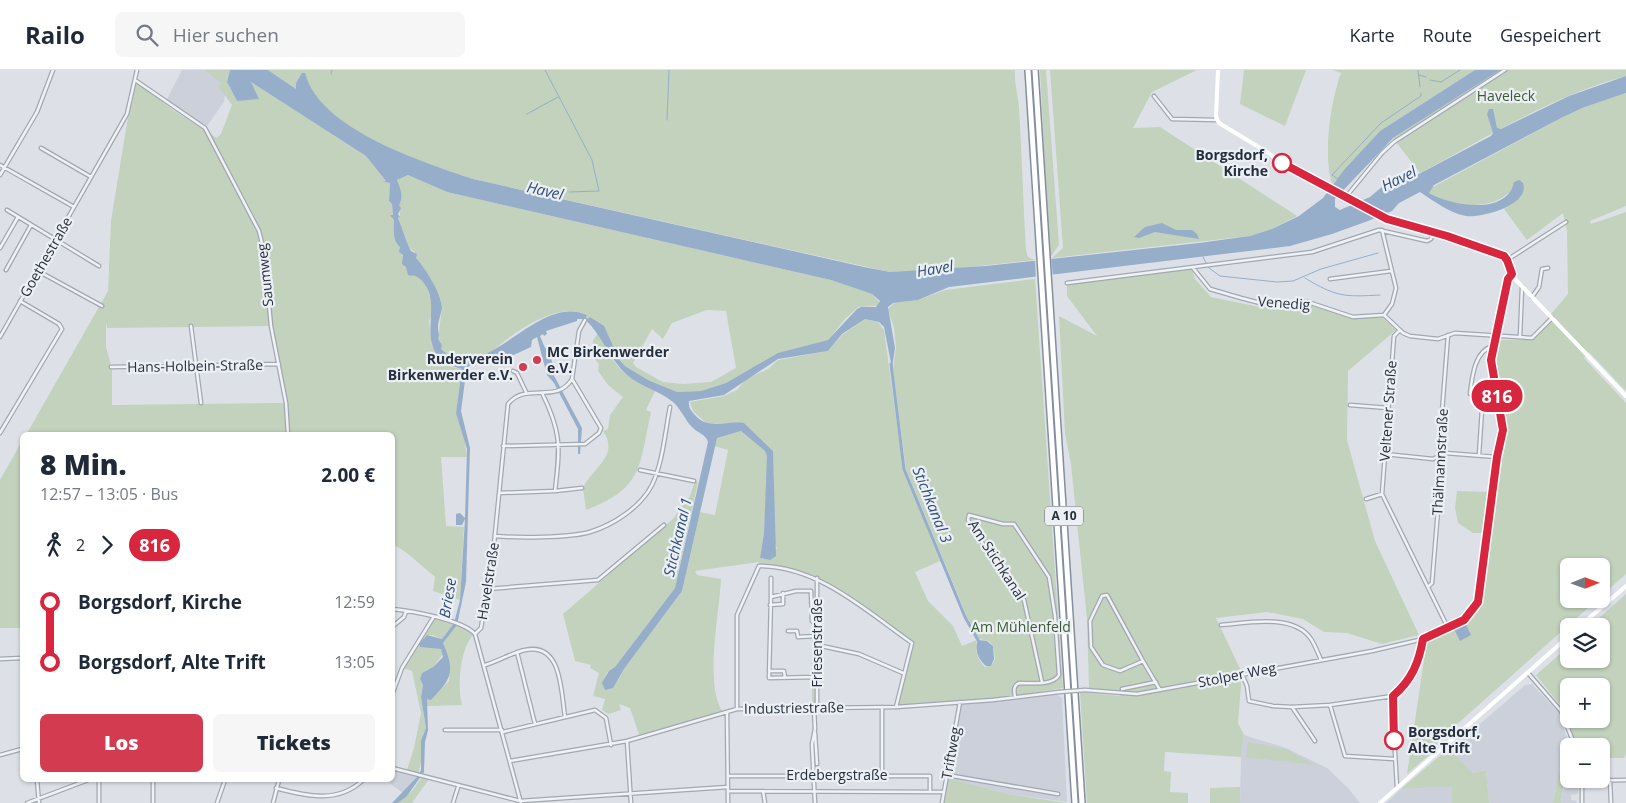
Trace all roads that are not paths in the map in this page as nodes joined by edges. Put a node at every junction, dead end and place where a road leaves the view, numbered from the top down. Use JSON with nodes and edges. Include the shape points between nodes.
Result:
{"nodes":[{"id":1,"x":53,"y":70,"type":"edge"},
{"id":2,"x":137,"y":70,"type":"edge"},
{"id":3,"x":1028,"y":70,"type":"edge"},
{"id":4,"x":1035,"y":70,"type":"edge"},
{"id":5,"x":1218,"y":70,"type":"edge"},
{"id":6,"x":1505,"y":70,"type":"edge"},
{"id":7,"x":135,"y":80,"type":"junction"},
{"id":8,"x":1154,"y":96,"type":"dead end"},
{"id":9,"x":1217,"y":120,"type":"junction"},
{"id":10,"x":41,"y":148,"type":"dead end"},
{"id":11,"x":0,"y":165,"type":"edge"},
{"id":12,"x":4,"y":168,"type":"junction"},
{"id":13,"x":0,"y":175,"type":"edge"},
{"id":14,"x":91,"y":177,"type":"junction"},
{"id":15,"x":1345,"y":198,"type":"junction"},
{"id":16,"x":74,"y":207,"type":"junction"},
{"id":17,"x":7,"y":210,"type":"dead end"},
{"id":18,"x":18,"y":217,"type":"junction"},
{"id":19,"x":1566,"y":222,"type":"dead end"},
{"id":20,"x":32,"y":224,"type":"junction"},
{"id":21,"x":1382,"y":230,"type":"junction"},
{"id":22,"x":1433,"y":232,"type":"junction"},
{"id":23,"x":56,"y":239,"type":"junction"},
{"id":24,"x":0,"y":248,"type":"edge"},
{"id":25,"x":1507,"y":260,"type":"junction"},
{"id":26,"x":99,"y":266,"type":"dead end"},
{"id":27,"x":1193,"y":268,"type":"junction"},
{"id":28,"x":1548,"y":268,"type":"dead end"},
{"id":29,"x":6,"y":270,"type":"dead end"},
{"id":30,"x":38,"y":270,"type":"junction"},
{"id":31,"x":1391,"y":271,"type":"junction"},
{"id":32,"x":1512,"y":274,"type":"junction"},
{"id":33,"x":1330,"y":279,"type":"dead end"},
{"id":34,"x":1067,"y":283,"type":"dead end"},
{"id":35,"x":1522,"y":288,"type":"junction"},
{"id":36,"x":1532,"y":297,"type":"junction"},
{"id":37,"x":20,"y":301,"type":"junction"},
{"id":38,"x":102,"y":306,"type":"dead end"},
{"id":39,"x":1384,"y":315,"type":"junction"},
{"id":40,"x":1552,"y":318,"type":"junction"},
{"id":41,"x":585,"y":320,"type":"dead end"},
{"id":42,"x":191,"y":326,"type":"dead end"},
{"id":43,"x":1400,"y":330,"type":"junction"},
{"id":44,"x":1448,"y":335,"type":"junction"},
{"id":45,"x":1495,"y":335,"type":"junction"},
{"id":46,"x":0,"y":337,"type":"edge"},
{"id":47,"x":1520,"y":337,"type":"junction"},
{"id":48,"x":1492,"y":346,"type":"junction"},
{"id":49,"x":279,"y":364,"type":"junction"},
{"id":50,"x":196,"y":365,"type":"junction"},
{"id":51,"x":111,"y":367,"type":"dead end"},
{"id":52,"x":513,"y":371,"type":"dead end"},
{"id":53,"x":572,"y":379,"type":"junction"},
{"id":54,"x":526,"y":392,"type":"junction"},
{"id":55,"x":542,"y":393,"type":"junction"},
{"id":56,"x":1483,"y":394,"type":"junction"},
{"id":57,"x":1497,"y":394,"type":"junction"},
{"id":58,"x":1626,"y":396,"type":"edge"},
{"id":59,"x":201,"y":403,"type":"dead end"},
{"id":60,"x":1350,"y":405,"type":"dead end"},
{"id":61,"x":670,"y":407,"type":"dead end"},
{"id":62,"x":1388,"y":408,"type":"junction"},
{"id":63,"x":288,"y":432,"type":"edge"},
{"id":64,"x":0,"y":433,"type":"edge"},
{"id":65,"x":559,"y":445,"type":"junction"},
{"id":66,"x":503,"y":446,"type":"junction"},
{"id":67,"x":1385,"y":454,"type":"junction"},
{"id":68,"x":1479,"y":455,"type":"junction"},
{"id":69,"x":1440,"y":456,"type":"junction"},
{"id":70,"x":1497,"y":457,"type":"junction"},
{"id":71,"x":640,"y":470,"type":"dead end"},
{"id":72,"x":656,"y":473,"type":"junction"},
{"id":73,"x":694,"y":481,"type":"dead end"},
{"id":74,"x":582,"y":488,"type":"dead end"},
{"id":75,"x":499,"y":492,"type":"junction"},
{"id":76,"x":555,"y":492,"type":"junction"},
{"id":77,"x":1382,"y":494,"type":"junction"},
{"id":78,"x":1366,"y":498,"type":"dead end"},
{"id":79,"x":664,"y":525,"type":"dead end"},
{"id":80,"x":495,"y":536,"type":"junction"},
{"id":81,"x":771,"y":578,"type":"dead end"},
{"id":82,"x":816,"y":578,"type":"junction"},
{"id":83,"x":1429,"y":586,"type":"junction"},
{"id":84,"x":1626,"y":586,"type":"edge"},
{"id":85,"x":488,"y":589,"type":"junction"},
{"id":86,"x":783,"y":593,"type":"junction"},
{"id":87,"x":771,"y":597,"type":"junction"},
{"id":88,"x":770,"y":605,"type":"junction"},
{"id":89,"x":395,"y":609,"type":"edge"},
{"id":90,"x":406,"y":611,"type":"junction"},
{"id":91,"x":433,"y":618,"type":"junction"},
{"id":92,"x":1589,"y":618,"type":"edge"},
{"id":93,"x":395,"y":625,"type":"edge"},
{"id":94,"x":1221,"y":625,"type":"dead end"},
{"id":95,"x":817,"y":628,"type":"junction"},
{"id":96,"x":1448,"y":628,"type":"junction"},
{"id":97,"x":788,"y":631,"type":"dead end"},
{"id":98,"x":475,"y":634,"type":"junction"},
{"id":99,"x":817,"y":636,"type":"junction"},
{"id":100,"x":1423,"y":639,"type":"junction"},
{"id":101,"x":1560,"y":644,"type":"edge"},
{"id":102,"x":817,"y":645,"type":"junction"},
{"id":103,"x":517,"y":652,"type":"junction"},
{"id":104,"x":20,"y":658,"type":"edge"},
{"id":105,"x":0,"y":659,"type":"edge"},
{"id":106,"x":1321,"y":660,"type":"junction"},
{"id":107,"x":1143,"y":661,"type":"junction"},
{"id":108,"x":485,"y":665,"type":"junction"},
{"id":109,"x":769,"y":671,"type":"junction"},
{"id":110,"x":903,"y":673,"type":"junction"},
{"id":111,"x":1528,"y":673,"type":"junction"},
{"id":112,"x":1242,"y":674,"type":"junction"},
{"id":113,"x":817,"y":677,"type":"junction"},
{"id":114,"x":784,"y":678,"type":"junction"},
{"id":115,"x":1042,"y":682,"type":"junction"},
{"id":116,"x":1156,"y":682,"type":"junction"},
{"id":117,"x":395,"y":688,"type":"edge"},
{"id":118,"x":1122,"y":688,"type":"dead end"},
{"id":119,"x":1160,"y":690,"type":"junction"},
{"id":120,"x":1023,"y":696,"type":"joint"},
{"id":121,"x":1393,"y":696,"type":"junction"},
{"id":122,"x":1015,"y":697,"type":"junction"},
{"id":123,"x":960,"y":702,"type":"junction"},
{"id":124,"x":1330,"y":705,"type":"junction"},
{"id":125,"x":816,"y":707,"type":"junction"},
{"id":126,"x":882,"y":707,"type":"junction"},
{"id":127,"x":896,"y":707,"type":"junction"},
{"id":128,"x":1292,"y":707,"type":"junction"},
{"id":129,"x":736,"y":709,"type":"junction"},
{"id":130,"x":727,"y":712,"type":"junction"},
{"id":131,"x":565,"y":717,"type":"junction"},
{"id":132,"x":535,"y":724,"type":"junction"},
{"id":133,"x":815,"y":729,"type":"junction"},
{"id":134,"x":445,"y":730,"type":"dead end"},
{"id":135,"x":502,"y":731,"type":"junction"},
{"id":136,"x":1570,"y":738,"type":"edge"},
{"id":137,"x":627,"y":741,"type":"junction"},
{"id":138,"x":1315,"y":741,"type":"dead end"},
{"id":139,"x":611,"y":745,"type":"junction"},
{"id":140,"x":20,"y":750,"type":"edge"},
{"id":141,"x":0,"y":755,"type":"edge"},
{"id":142,"x":1394,"y":759,"type":"junction"},
{"id":143,"x":510,"y":762,"type":"junction"},
{"id":144,"x":816,"y":764,"type":"dead end"},
{"id":145,"x":395,"y":769,"type":"edge"},
{"id":146,"x":882,"y":775,"type":"junction"},
{"id":147,"x":946,"y":775,"type":"junction"},
{"id":148,"x":728,"y":776,"type":"junction"},
{"id":149,"x":815,"y":776,"type":"junction"},
{"id":150,"x":1610,"y":780,"type":"joint"},
{"id":151,"x":1626,"y":780,"type":"edge"},
{"id":152,"x":37,"y":782,"type":"edge"},
{"id":153,"x":82,"y":782,"type":"edge"},
{"id":154,"x":99,"y":782,"type":"edge"},
{"id":155,"x":154,"y":782,"type":"edge"},
{"id":156,"x":224,"y":782,"type":"edge"},
{"id":157,"x":278,"y":782,"type":"edge"},
{"id":158,"x":361,"y":782,"type":"edge"},
{"id":159,"x":458,"y":787,"type":"junction"},
{"id":160,"x":728,"y":787,"type":"junction"},
{"id":161,"x":1398,"y":787,"type":"junction"},
{"id":162,"x":276,"y":788,"type":"junction"},
{"id":163,"x":1582,"y":788,"type":"edge"},
{"id":164,"x":930,"y":790,"type":"junction"},
{"id":165,"x":728,"y":791,"type":"junction"},
{"id":166,"x":763,"y":791,"type":"junction"},
{"id":167,"x":815,"y":791,"type":"junction"},
{"id":168,"x":944,"y":792,"type":"junction"},
{"id":169,"x":630,"y":794,"type":"junction"},
{"id":170,"x":1058,"y":794,"type":"dead end"},
{"id":171,"x":347,"y":797,"type":"dead end"},
{"id":172,"x":38,"y":798,"type":"junction"},
{"id":173,"x":273,"y":801,"type":"edge"},
{"id":174,"x":320,"y":801,"type":"dead end"},
{"id":175,"x":521,"y":802,"type":"edge"},
{"id":176,"x":1382,"y":802,"type":"edge"},
{"id":177,"x":27,"y":803,"type":"edge"},
{"id":178,"x":39,"y":803,"type":"edge"},
{"id":179,"x":99,"y":803,"type":"edge"},
{"id":180,"x":153,"y":803,"type":"edge"},
{"id":181,"x":217,"y":803,"type":"edge"},
{"id":182,"x":452,"y":803,"type":"edge"},
{"id":183,"x":631,"y":803,"type":"edge"},
{"id":184,"x":728,"y":803,"type":"edge"},
{"id":185,"x":765,"y":803,"type":"edge"},
{"id":186,"x":815,"y":803,"type":"edge"},
{"id":187,"x":942,"y":803,"type":"edge"},
{"id":188,"x":1075,"y":803,"type":"edge"},
{"id":189,"x":1082,"y":803,"type":"edge"},
{"id":190,"x":1582,"y":803,"type":"edge"},
{"id":191,"x":1611,"y":803,"type":"edge"}],
"edges":[{"from":1,"to":12,"type":"street","via":[[37,112]]},
{"from":2,"to":7,"type":"street","name":"Goethestraße"},
{"from":3,"to":188,"type":"highway","number":"A 10"},
{"from":4,"to":189,"type":"highway","number":"A 10"},
{"from":5,"to":9,"type":"main road"},
{"from":6,"to":15,"type":"street","via":[[1394,142]]},
{"from":7,"to":14,"type":"street","name":"Goethestraße","via":[[126,114]]},
{"from":7,"to":49,"type":"street","name":"Saumweg","via":[[205,128],[263,241],[271,324]]},
{"from":8,"to":9,"type":"street","via":[[1172,119]]},
{"from":9,"to":15,"type":"main road","via":[[1290,169]]},
{"from":10,"to":14,"type":"street"},
{"from":11,"to":12,"type":"street"},
{"from":12,"to":13,"type":"street"},
{"from":12,"to":16,"type":"street"},
{"from":14,"to":16,"type":"street","name":"Goethestraße"},
{"from":15,"to":22,"type":"main road","via":[[1387,219]]},
{"from":16,"to":23,"type":"street","name":"Goethestraße"},
{"from":17,"to":18,"type":"street"},
{"from":18,"to":20,"type":"street"},
{"from":18,"to":24,"type":"street"},
{"from":19,"to":25,"type":"street"},
{"from":20,"to":23,"type":"street"},
{"from":20,"to":29,"type":"street"},
{"from":21,"to":22,"type":"street","via":[[1427,241]]},
{"from":21,"to":27,"type":"street","via":[[1312,252]]},
{"from":21,"to":31,"type":"street"},
{"from":22,"to":25,"type":"main road"},
{"from":23,"to":26,"type":"street"},
{"from":23,"to":30,"type":"street","name":"Goethestraße"},
{"from":25,"to":32,"type":"main road"},
{"from":27,"to":34,"type":"street"},
{"from":27,"to":39,"type":"street","name":"Venedig","via":[[1210,289],[1241,298],[1271,304],[1308,302],[1353,317]]},
{"from":28,"to":36,"type":"street","via":[[1542,269],[1539,287]]},
{"from":30,"to":37,"type":"street","name":"Goethestraße"},
{"from":30,"to":38,"type":"street"},
{"from":31,"to":33,"type":"street"},
{"from":31,"to":39,"type":"street","via":[[1395,295]]},
{"from":32,"to":35,"type":"main road"},
{"from":32,"to":45,"type":"main road","via":[[1508,279]]},
{"from":35,"to":36,"type":"main road"},
{"from":35,"to":47,"type":"street"},
{"from":36,"to":40,"type":"main road"},
{"from":37,"to":46,"type":"street","name":"Goethestraße"},
{"from":37,"to":64,"type":"street","via":[[62,327]]},
{"from":39,"to":43,"type":"street"},
{"from":40,"to":47,"type":"street","via":[[1532,338]]},
{"from":40,"to":58,"type":"main road"},
{"from":41,"to":53,"type":"street","via":[[579,331]]},
{"from":42,"to":50,"type":"street"},
{"from":43,"to":44,"type":"street","via":[[1410,336],[1438,339]]},
{"from":43,"to":62,"type":"street","name":"Veltener Straße","via":[[1394,336]]},
{"from":44,"to":45,"type":"street"},
{"from":44,"to":69,"type":"street","name":"Thälmannstraße"},
{"from":45,"to":47,"type":"street"},
{"from":45,"to":48,"type":"main road"},
{"from":48,"to":56,"type":"street","via":[[1479,356],[1474,370],[1470,394]]},
{"from":48,"to":57,"type":"main road"},
{"from":49,"to":50,"type":"street","name":"Hans-Holbein-Straße"},
{"from":49,"to":63,"type":"street","name":"Saumweg"},
{"from":50,"to":51,"type":"street","name":"Hans-Holbein-Straße"},
{"from":50,"to":59,"type":"street"},
{"from":52,"to":54,"type":"street"},
{"from":53,"to":55,"type":"street","via":[[561,389]]},
{"from":53,"to":65,"type":"street","via":[[601,430],[588,442]]},
{"from":54,"to":55,"type":"street"},
{"from":54,"to":66,"type":"street","name":"Havelstraße","via":[[508,404]]},
{"from":55,"to":65,"type":"street","via":[[556,424]]},
{"from":56,"to":57,"type":"street"},
{"from":56,"to":68,"type":"street"},
{"from":57,"to":70,"type":"main road","via":[[1503,430]]},
{"from":60,"to":62,"type":"street"},
{"from":61,"to":72,"type":"street"},
{"from":62,"to":67,"type":"street","name":"Veltener Straße"},
{"from":65,"to":66,"type":"street"},
{"from":65,"to":76,"type":"street"},
{"from":66,"to":75,"type":"street","name":"Havelstraße"},
{"from":67,"to":69,"type":"street"},
{"from":67,"to":77,"type":"street","name":"Veltener Straße"},
{"from":68,"to":69,"type":"street","via":[[1445,453]]},
{"from":68,"to":70,"type":"street"},
{"from":69,"to":83,"type":"street","name":"Thälmannstraße","via":[[1432,583]]},
{"from":70,"to":96,"type":"main road","via":[[1478,602],[1468,616]]},
{"from":71,"to":72,"type":"street"},
{"from":72,"to":73,"type":"street"},
{"from":72,"to":80,"type":"street","via":[[647,494],[638,504],[589,532]]},
{"from":74,"to":76,"type":"street"},
{"from":75,"to":76,"type":"street"},
{"from":75,"to":80,"type":"street","name":"Havelstraße"},
{"from":77,"to":78,"type":"street"},
{"from":77,"to":83,"type":"street"},
{"from":79,"to":85,"type":"street","via":[[598,580]]},
{"from":80,"to":85,"type":"street","name":"Havelstraße"},
{"from":81,"to":87,"type":"street"},
{"from":82,"to":95,"type":"street","name":"Friesenstraße"},
{"from":82,"to":110,"type":"street","via":[[912,642]]},
{"from":82,"to":129,"type":"street","via":[[777,566],[759,566],[737,614]]},
{"from":83,"to":96,"type":"street"},
{"from":84,"to":92,"type":"main road"},
{"from":85,"to":98,"type":"street","name":"Havelstraße","via":[[481,628]]},
{"from":86,"to":87,"type":"street"},
{"from":86,"to":88,"type":"street","via":[[783,604]]},
{"from":86,"to":95,"type":"street","via":[[811,591],[812,621]]},
{"from":87,"to":88,"type":"street"},
{"from":88,"to":109,"type":"street"},
{"from":89,"to":90,"type":"street"},
{"from":90,"to":91,"type":"street"},
{"from":90,"to":93,"type":"street"},
{"from":91,"to":98,"type":"street","via":[[468,628]]},
{"from":91,"to":117,"type":"street","via":[[408,656]]},
{"from":94,"to":106,"type":"street","via":[[1273,623],[1296,626],[1310,638]]},
{"from":95,"to":99,"type":"street","name":"Friesenstraße"},
{"from":96,"to":100,"type":"street","name":"Stolper Weg"},
{"from":97,"to":99,"type":"street","via":[[797,631],[798,637]]},
{"from":98,"to":108,"type":"street","name":"Havelstraße"},
{"from":99,"to":102,"type":"street","name":"Friesenstraße"},
{"from":100,"to":106,"type":"street","name":"Stolper Weg"},
{"from":100,"to":121,"type":"street","via":[[1413,674]]},
{"from":101,"to":111,"type":"main road"},
{"from":102,"to":110,"type":"street","via":[[859,654]]},
{"from":102,"to":113,"type":"street","name":"Friesenstraße"},
{"from":103,"to":108,"type":"street"},
{"from":103,"to":131,"type":"street","via":[[539,648],[552,657]]},
{"from":103,"to":132,"type":"street"},
{"from":104,"to":105,"type":"street"},
{"from":106,"to":112,"type":"street","name":"Stolper Weg"},
{"from":107,"to":107,"type":"street","via":[[1107,595],[1102,596],[1090,621],[1091,647],[1103,665],[1120,671]]},
{"from":107,"to":116,"type":"street"},
{"from":108,"to":135,"type":"street","name":"Havelstraße"},
{"from":109,"to":114,"type":"street","via":[[784,671]]},
{"from":109,"to":114,"type":"street","via":[[769,678]]},
{"from":110,"to":127,"type":"street"},
{"from":111,"to":136,"type":"street","via":[[1561,711]]},
{"from":111,"to":161,"type":"main road"},
{"from":112,"to":119,"type":"street","name":"Stolper Weg"},
{"from":112,"to":128,"type":"street","via":[[1249,701]]},
{"from":113,"to":114,"type":"street"},
{"from":113,"to":125,"type":"street","name":"Friesenstraße"},
{"from":115,"to":115,"type":"street","name":"Am Stichkanal","via":[[1056,680],[1060,671],[1049,578],[1014,524],[969,515],[968,520],[983,544],[1024,600]]},
{"from":115,"to":122,"type":"street","name":"Am Stichkanal","via":[[1017,684]]},
{"from":116,"to":118,"type":"street"},
{"from":116,"to":119,"type":"street"},
{"from":119,"to":120,"type":"street","name":"Stolper Weg","bridge":true,"via":[[1132,695],[1084,690]]},
{"from":120,"to":122,"type":"street","name":"Industriestraße"},
{"from":121,"to":124,"type":"street"},
{"from":121,"to":142,"type":"street"},
{"from":122,"to":123,"type":"street","name":"Industriestraße"},
{"from":123,"to":127,"type":"street","name":"Industriestraße"},
{"from":123,"to":147,"type":"street","name":"Triftweg"},
{"from":124,"to":128,"type":"street"},
{"from":124,"to":142,"type":"street","via":[[1345,756]]},
{"from":125,"to":126,"type":"street","name":"Industriestraße"},
{"from":125,"to":129,"type":"street","name":"Industriestraße"},
{"from":125,"to":133,"type":"street","name":"Friesenstraße"},
{"from":126,"to":127,"type":"street","name":"Industriestraße"},
{"from":126,"to":146,"type":"street"},
{"from":128,"to":138,"type":"street"},
{"from":129,"to":130,"type":"street","name":"Industriestraße"},
{"from":130,"to":137,"type":"street","name":"Industriestraße"},
{"from":130,"to":148,"type":"street"},
{"from":131,"to":132,"type":"street"},
{"from":131,"to":139,"type":"street","via":[[592,710],[600,712],[606,718]]},
{"from":132,"to":135,"type":"street"},
{"from":133,"to":144,"type":"street","name":"Friesenstraße"},
{"from":133,"to":149,"type":"street","name":"Friesenstraße","via":[[812,744]]},
{"from":134,"to":135,"type":"street"},
{"from":135,"to":143,"type":"street","name":"Havelstraße"},
{"from":137,"to":139,"type":"street","name":"Industriestraße"},
{"from":137,"to":169,"type":"street"},
{"from":139,"to":143,"type":"street","name":"Industriestraße"},
{"from":140,"to":141,"type":"street"},
{"from":142,"to":161,"type":"street"},
{"from":143,"to":175,"type":"street","name":"Havelstraße"},
{"from":145,"to":159,"type":"street"},
{"from":146,"to":149,"type":"street","name":"Erdebergstraße"},
{"from":146,"to":164,"type":"street","name":"Erdebergstraße","via":[[930,776]]},
{"from":147,"to":168,"type":"street","name":"Triftweg"},
{"from":147,"to":170,"type":"street"},
{"from":148,"to":149,"type":"street","name":"Erdebergstraße"},
{"from":148,"to":160,"type":"street"},
{"from":149,"to":167,"type":"street","name":"Friesenstraße"},
{"from":150,"to":151,"type":"street"},
{"from":150,"to":191,"type":"street"},
{"from":152,"to":172,"type":"street"},
{"from":153,"to":172,"type":"street"},
{"from":154,"to":179,"type":"street"},
{"from":155,"to":180,"type":"street"},
{"from":156,"to":181,"type":"street"},
{"from":157,"to":162,"type":"street"},
{"from":158,"to":171,"type":"street"},
{"from":159,"to":175,"type":"street"},
{"from":159,"to":182,"type":"street"},
{"from":160,"to":165,"type":"street"},
{"from":160,"to":169,"type":"street"},
{"from":161,"to":176,"type":"main road"},
{"from":162,"to":173,"type":"street"},
{"from":162,"to":174,"type":"street"},
{"from":163,"to":190,"type":"street"},
{"from":164,"to":167,"type":"street","name":"Erdebergstraße"},
{"from":164,"to":168,"type":"street","name":"Erdebergstraße"},
{"from":165,"to":166,"type":"street","name":"Erdebergstraße"},
{"from":165,"to":184,"type":"street"},
{"from":166,"to":167,"type":"street","name":"Erdebergstraße"},
{"from":166,"to":185,"type":"street"},
{"from":167,"to":186,"type":"street","name":"Friesenstraße"},
{"from":168,"to":187,"type":"street","name":"Triftweg"},
{"from":169,"to":175,"type":"street"},
{"from":169,"to":183,"type":"street"},
{"from":172,"to":177,"type":"street"},
{"from":172,"to":178,"type":"street"}]}
